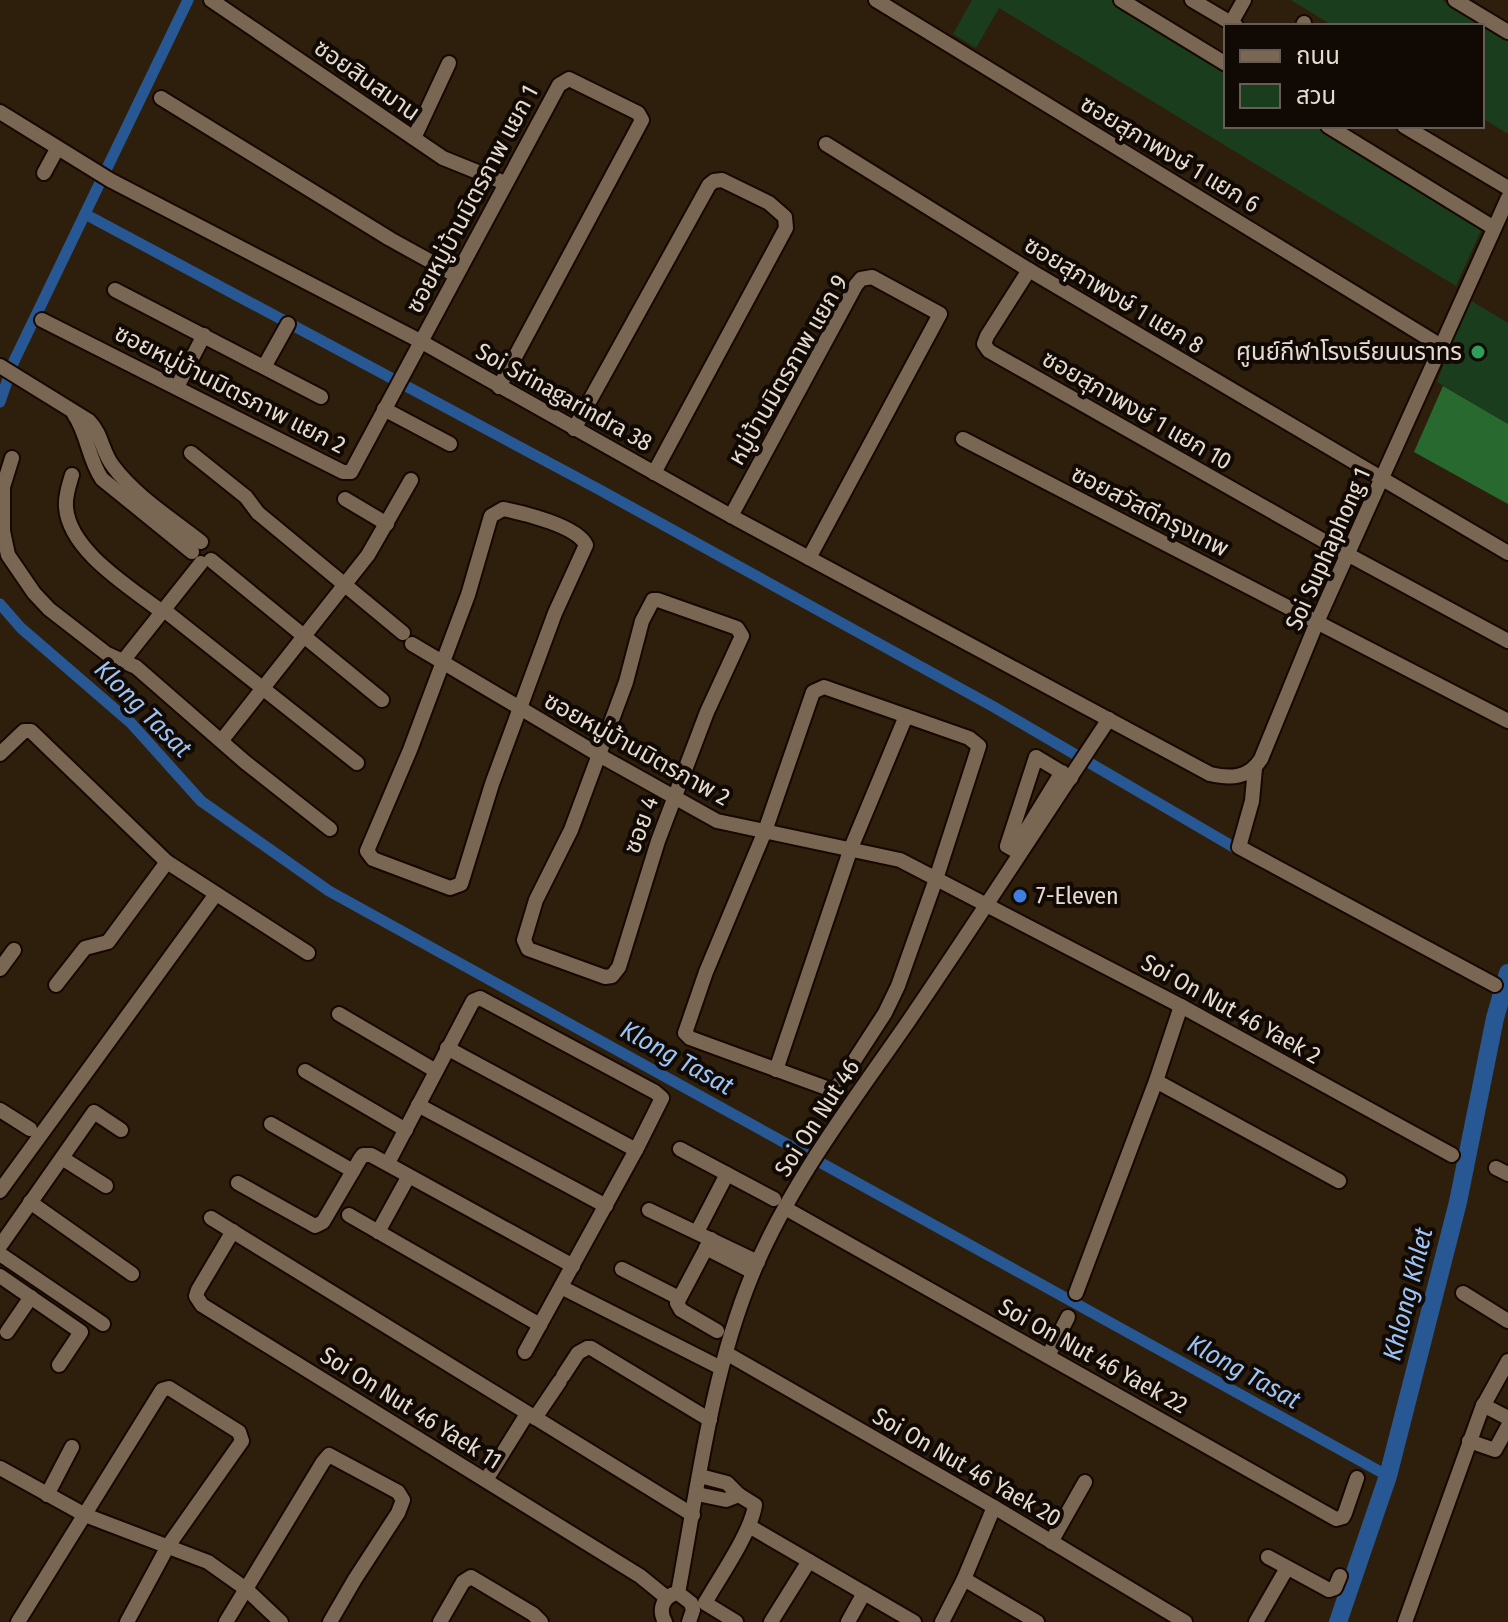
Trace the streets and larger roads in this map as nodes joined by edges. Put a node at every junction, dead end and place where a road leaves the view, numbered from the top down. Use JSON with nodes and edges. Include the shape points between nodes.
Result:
{"nodes":[{"id":1,"x":211,"y":0,"type":"edge"},
{"id":2,"x":876,"y":0,"type":"edge"},
{"id":3,"x":1121,"y":0,"type":"edge"},
{"id":4,"x":1192,"y":0,"type":"edge"},
{"id":5,"x":1244,"y":0,"type":"edge"},
{"id":6,"x":1455,"y":0,"type":"edge"},
{"id":7,"x":1233,"y":24,"type":"edge"},
{"id":8,"x":1508,"y":32,"type":"edge"},
{"id":9,"x":449,"y":63,"type":"dead end"},
{"id":10,"x":1224,"y":63,"type":"edge"},
{"id":11,"x":161,"y":98,"type":"dead end"},
{"id":12,"x":0,"y":112,"type":"edge"},
{"id":13,"x":1331,"y":128,"type":"edge"},
{"id":14,"x":1407,"y":128,"type":"edge"},
{"id":15,"x":414,"y":138,"type":"junction"},
{"id":16,"x":826,"y":144,"type":"dead end"},
{"id":17,"x":57,"y":149,"type":"junction"},
{"id":18,"x":44,"y":173,"type":"dead end"},
{"id":19,"x":505,"y":183,"type":"junction"},
{"id":20,"x":1508,"y":188,"type":"edge"},
{"id":21,"x":1508,"y":198,"type":"edge"},
{"id":22,"x":1494,"y":228,"type":"junction"},
{"id":23,"x":1029,"y":270,"type":"junction"},
{"id":24,"x":455,"y":275,"type":"junction"},
{"id":25,"x":115,"y":290,"type":"dead end"},
{"id":26,"x":42,"y":320,"type":"dead end"},
{"id":27,"x":288,"y":324,"type":"dead end"},
{"id":28,"x":204,"y":335,"type":"junction"},
{"id":29,"x":420,"y":341,"type":"junction"},
{"id":30,"x":1441,"y":346,"type":"junction"},
{"id":31,"x":0,"y":366,"type":"edge"},
{"id":32,"x":264,"y":367,"type":"junction"},
{"id":33,"x":177,"y":387,"type":"junction"},
{"id":34,"x":499,"y":387,"type":"junction"},
{"id":35,"x":321,"y":397,"type":"dead end"},
{"id":36,"x":384,"y":409,"type":"junction"},
{"id":37,"x":574,"y":429,"type":"junction"},
{"id":38,"x":963,"y":439,"type":"dead end"},
{"id":39,"x":450,"y":444,"type":"dead end"},
{"id":40,"x":191,"y":453,"type":"dead end"},
{"id":41,"x":12,"y":458,"type":"dead end"},
{"id":42,"x":654,"y":473,"type":"junction"},
{"id":43,"x":72,"y":475,"type":"dead end"},
{"id":44,"x":411,"y":480,"type":"dead end"},
{"id":45,"x":1381,"y":480,"type":"junction"},
{"id":46,"x":345,"y":499,"type":"dead end"},
{"id":47,"x":731,"y":516,"type":"junction"},
{"id":48,"x":387,"y":524,"type":"junction"},
{"id":49,"x":1508,"y":553,"type":"edge"},
{"id":50,"x":201,"y":554,"type":"junction"},
{"id":51,"x":1347,"y":554,"type":"junction"},
{"id":52,"x":809,"y":558,"type":"junction"},
{"id":53,"x":345,"y":584,"type":"junction"},
{"id":54,"x":163,"y":611,"type":"junction"},
{"id":55,"x":1317,"y":622,"type":"junction"},
{"id":56,"x":305,"y":637,"type":"junction"},
{"id":57,"x":1508,"y":641,"type":"edge"},
{"id":58,"x":123,"y":661,"type":"junction"},
{"id":59,"x":442,"y":663,"type":"junction"},
{"id":60,"x":263,"y":689,"type":"junction"},
{"id":61,"x":382,"y":700,"type":"dead end"},
{"id":62,"x":520,"y":709,"type":"junction"},
{"id":63,"x":906,"y":716,"type":"junction"},
{"id":64,"x":1109,"y":719,"type":"junction"},
{"id":65,"x":1508,"y":721,"type":"edge"},
{"id":66,"x":222,"y":740,"type":"junction"},
{"id":67,"x":0,"y":754,"type":"edge"},
{"id":68,"x":599,"y":755,"type":"junction"},
{"id":69,"x":357,"y":763,"type":"dead end"},
{"id":70,"x":1255,"y":768,"type":"junction"},
{"id":71,"x":1070,"y":773,"type":"junction"},
{"id":72,"x":675,"y":799,"type":"junction"},
{"id":73,"x":330,"y":829,"type":"dead end"},
{"id":74,"x":765,"y":831,"type":"junction"},
{"id":75,"x":851,"y":848,"type":"junction"},
{"id":76,"x":167,"y":862,"type":"junction"},
{"id":77,"x":936,"y":879,"type":"junction"},
{"id":78,"x":216,"y":894,"type":"junction"},
{"id":79,"x":988,"y":904,"type":"junction"},
{"id":80,"x":14,"y":950,"type":"dead end"},
{"id":81,"x":308,"y":953,"type":"dead end"},
{"id":82,"x":0,"y":969,"type":"edge"},
{"id":83,"x":56,"y":985,"type":"dead end"},
{"id":84,"x":1495,"y":985,"type":"dead end"},
{"id":85,"x":1181,"y":1006,"type":"junction"},
{"id":86,"x":339,"y":1014,"type":"dead end"},
{"id":87,"x":447,"y":1048,"type":"junction"},
{"id":88,"x":776,"y":1070,"type":"junction"},
{"id":89,"x":305,"y":1071,"type":"dead end"},
{"id":90,"x":436,"y":1071,"type":"junction"},
{"id":91,"x":1156,"y":1081,"type":"junction"},
{"id":92,"x":418,"y":1105,"type":"junction"},
{"id":93,"x":0,"y":1110,"type":"edge"},
{"id":94,"x":271,"y":1124,"type":"dead end"},
{"id":95,"x":30,"y":1129,"type":"dead end"},
{"id":96,"x":121,"y":1130,"type":"dead end"},
{"id":97,"x":406,"y":1130,"type":"junction"},
{"id":98,"x":680,"y":1149,"type":"dead end"},
{"id":99,"x":636,"y":1150,"type":"junction"},
{"id":100,"x":1452,"y":1155,"type":"dead end"},
{"id":101,"x":62,"y":1158,"type":"junction"},
{"id":102,"x":388,"y":1163,"type":"junction"},
{"id":103,"x":353,"y":1171,"type":"junction"},
{"id":104,"x":727,"y":1174,"type":"junction"},
{"id":105,"x":406,"y":1181,"type":"dead end"},
{"id":106,"x":1339,"y":1181,"type":"dead end"},
{"id":107,"x":238,"y":1183,"type":"dead end"},
{"id":108,"x":106,"y":1186,"type":"dead end"},
{"id":109,"x":0,"y":1191,"type":"edge"},
{"id":110,"x":30,"y":1202,"type":"junction"},
{"id":111,"x":780,"y":1203,"type":"junction"},
{"id":112,"x":606,"y":1206,"type":"junction"},
{"id":113,"x":649,"y":1210,"type":"dead end"},
{"id":114,"x":349,"y":1215,"type":"dead end"},
{"id":115,"x":211,"y":1218,"type":"dead end"},
{"id":116,"x":233,"y":1231,"type":"junction"},
{"id":117,"x":378,"y":1232,"type":"junction"},
{"id":118,"x":697,"y":1232,"type":"junction"},
{"id":119,"x":708,"y":1243,"type":"junction"},
{"id":120,"x":0,"y":1246,"type":"edge"},
{"id":121,"x":0,"y":1254,"type":"edge"},
{"id":122,"x":573,"y":1266,"type":"junction"},
{"id":123,"x":756,"y":1267,"type":"junction"},
{"id":124,"x":622,"y":1269,"type":"dead end"},
{"id":125,"x":132,"y":1274,"type":"dead end"},
{"id":126,"x":0,"y":1276,"type":"edge"},
{"id":127,"x":561,"y":1287,"type":"junction"},
{"id":128,"x":1076,"y":1293,"type":"dead end"},
{"id":129,"x":1463,"y":1293,"type":"dead end"},
{"id":130,"x":31,"y":1297,"type":"junction"},
{"id":131,"x":679,"y":1298,"type":"junction"},
{"id":132,"x":1068,"y":1317,"type":"dead end"},
{"id":133,"x":1508,"y":1321,"type":"edge"},
{"id":134,"x":103,"y":1324,"type":"dead end"},
{"id":135,"x":540,"y":1325,"type":"junction"},
{"id":136,"x":717,"y":1331,"type":"dead end"},
{"id":137,"x":7,"y":1332,"type":"dead end"},
{"id":138,"x":525,"y":1352,"type":"dead end"},
{"id":139,"x":726,"y":1353,"type":"junction"},
{"id":140,"x":1048,"y":1356,"type":"junction"},
{"id":141,"x":1508,"y":1361,"type":"edge"},
{"id":142,"x":59,"y":1365,"type":"dead end"},
{"id":143,"x":721,"y":1368,"type":"junction"},
{"id":144,"x":1483,"y":1405,"type":"junction"},
{"id":145,"x":531,"y":1416,"type":"junction"},
{"id":146,"x":1508,"y":1418,"type":"edge"},
{"id":147,"x":710,"y":1420,"type":"junction"},
{"id":148,"x":1508,"y":1426,"type":"edge"},
{"id":149,"x":1469,"y":1441,"type":"junction"},
{"id":150,"x":72,"y":1447,"type":"dead end"},
{"id":151,"x":0,"y":1468,"type":"edge"},
{"id":152,"x":700,"y":1476,"type":"junction"},
{"id":153,"x":1357,"y":1478,"type":"dead end"},
{"id":154,"x":486,"y":1480,"type":"junction"},
{"id":155,"x":1085,"y":1482,"type":"dead end"},
{"id":156,"x":697,"y":1494,"type":"junction"},
{"id":157,"x":47,"y":1495,"type":"junction"},
{"id":158,"x":739,"y":1495,"type":"junction"},
{"id":159,"x":994,"y":1507,"type":"junction"},
{"id":160,"x":85,"y":1515,"type":"junction"},
{"id":161,"x":693,"y":1515,"type":"junction"},
{"id":162,"x":749,"y":1526,"type":"junction"},
{"id":163,"x":1051,"y":1542,"type":"junction"},
{"id":164,"x":168,"y":1546,"type":"junction"},
{"id":165,"x":1268,"y":1557,"type":"dead end"},
{"id":166,"x":809,"y":1561,"type":"junction"},
{"id":167,"x":1287,"y":1568,"type":"junction"},
{"id":168,"x":1340,"y":1576,"type":"dead end"},
{"id":169,"x":964,"y":1579,"type":"junction"},
{"id":170,"x":246,"y":1589,"type":"junction"},
{"id":171,"x":864,"y":1593,"type":"junction"},
{"id":172,"x":672,"y":1595,"type":"junction"},
{"id":173,"x":18,"y":1622,"type":"edge"},
{"id":174,"x":127,"y":1622,"type":"edge"},
{"id":175,"x":226,"y":1622,"type":"edge"},
{"id":176,"x":281,"y":1622,"type":"edge"},
{"id":177,"x":330,"y":1622,"type":"edge"},
{"id":178,"x":440,"y":1622,"type":"edge"},
{"id":179,"x":541,"y":1622,"type":"edge"},
{"id":180,"x":665,"y":1622,"type":"edge"},
{"id":181,"x":689,"y":1622,"type":"edge"},
{"id":182,"x":736,"y":1622,"type":"edge"},
{"id":183,"x":771,"y":1622,"type":"edge"},
{"id":184,"x":848,"y":1622,"type":"edge"},
{"id":185,"x":914,"y":1622,"type":"edge"},
{"id":186,"x":942,"y":1622,"type":"edge"},
{"id":187,"x":1037,"y":1622,"type":"edge"},
{"id":188,"x":1185,"y":1622,"type":"edge"},
{"id":189,"x":1256,"y":1622,"type":"edge"},
{"id":190,"x":1405,"y":1622,"type":"edge"}],
"edges":[{"from":1,"to":15,"type":"street","name":"ซอยสินสมาน"},
{"from":2,"to":30,"type":"street","name":"ซอยสุภาพงษ์ 1 แยก 6"},
{"from":3,"to":10,"type":"street"},
{"from":4,"to":7,"type":"street"},
{"from":5,"to":7,"type":"street"},
{"from":6,"to":8,"type":"street"},
{"from":9,"to":15,"type":"street"},
{"from":11,"to":24,"type":"street"},
{"from":12,"to":17,"type":"street","name":"Soi Srinagarindra 38"},
{"from":13,"to":22,"type":"street"},
{"from":14,"to":20,"type":"street"},
{"from":15,"to":19,"type":"street","name":"ซอยสินสมาน","via":[[454,164]]},
{"from":16,"to":23,"type":"street","name":"ซอยสุภาพงษ์ 1 แยก 8"},
{"from":17,"to":18,"type":"street"},
{"from":17,"to":29,"type":"street","name":"Soi Srinagarindra 38"},
{"from":19,"to":24,"type":"street","name":"ซอยหมู่บ้านมิตรภาพ แยก 1"},
{"from":19,"to":34,"type":"street","name":"ซอยหมู่บ้านมิตรภาพ แยก 1","via":[[562,82],[579,83],[641,116]]},
{"from":21,"to":22,"type":"street","name":"Soi Suphaphong 1"},
{"from":22,"to":30,"type":"street","name":"Soi Suphaphong 1"},
{"from":23,"to":45,"type":"street","name":"ซอยสุภาพงษ์ 1 แยก 8"},
{"from":23,"to":51,"type":"street","name":"ซอยสุภาพงษ์ 1 แยก 10","via":[[987,336],[984,344],[989,351]]},
{"from":24,"to":29,"type":"street","name":"ซอยหมู่บ้านมิตรภาพ แยก 1"},
{"from":25,"to":28,"type":"street"},
{"from":26,"to":33,"type":"street","name":"ซอยหมู่บ้านมิตรภาพ แยก 2"},
{"from":27,"to":32,"type":"street"},
{"from":28,"to":32,"type":"street"},
{"from":28,"to":33,"type":"street"},
{"from":29,"to":34,"type":"street","name":"Soi Srinagarindra 38"},
{"from":29,"to":36,"type":"street","name":"ซอยหมู่บ้านมิตรภาพ แยก 2"},
{"from":30,"to":45,"type":"street","name":"Soi Suphaphong 1"},
{"from":31,"to":50,"type":"street","via":[[95,427],[110,463]]},
{"from":32,"to":35,"type":"street"},
{"from":33,"to":36,"type":"street","name":"ซอยหมู่บ้านมิตรภาพ แยก 2","via":[[347,473]]},
{"from":34,"to":37,"type":"street","name":"Soi Srinagarindra 38"},
{"from":36,"to":39,"type":"street"},
{"from":37,"to":42,"type":"street","name":"Soi Srinagarindra 38"},
{"from":37,"to":42,"type":"street","via":[[709,185],[722,180],[752,195],[781,211],[786,228]]},
{"from":38,"to":55,"type":"street","name":"ซอยสวัสดีกรุงเทพ"},
{"from":40,"to":53,"type":"street","name":"ซอยหมู่บ้านมิตรภาพ 2"},
{"from":41,"to":58,"type":"street","via":[[1,506],[8,555],[49,609]]},
{"from":42,"to":47,"type":"street","name":"Soi Srinagarindra 38"},
{"from":43,"to":54,"type":"street","via":[[65,505],[75,535],[110,572]]},
{"from":44,"to":48,"type":"street"},
{"from":45,"to":49,"type":"street","name":"ซอยสุภาพงษ์ 1 แยก 8"},
{"from":45,"to":51,"type":"street","name":"Soi Suphaphong 1"},
{"from":46,"to":48,"type":"street"},
{"from":47,"to":52,"type":"street","name":"Soi Srinagarindra 38"},
{"from":47,"to":52,"type":"street","name":"หมู่บ้านมิตรภาพ แยก 9","via":[[859,281],[872,277],[940,314]]},
{"from":48,"to":53,"type":"street"},
{"from":50,"to":54,"type":"street"},
{"from":50,"to":56,"type":"street"},
{"from":51,"to":55,"type":"street","name":"Soi Suphaphong 1"},
{"from":51,"to":57,"type":"street"},
{"from":52,"to":64,"type":"street","name":"Soi Srinagarindra 38"},
{"from":53,"to":56,"type":"street"},
{"from":53,"to":59,"type":"street","name":"ซอยหมู่บ้านมิตรภาพ 2"},
{"from":54,"to":58,"type":"street"},
{"from":54,"to":60,"type":"street"},
{"from":55,"to":65,"type":"street","name":"ซอยสวัสดีกรุงเทพ"},
{"from":55,"to":70,"type":"street","name":"Soi Suphaphong 1"},
{"from":56,"to":60,"type":"street"},
{"from":56,"to":61,"type":"street"},
{"from":58,"to":66,"type":"street"},
{"from":59,"to":62,"type":"street","name":"ซอยหมู่บ้านมิตรภาพ 2"},
{"from":59,"to":62,"type":"street","via":[[494,513],[509,510],[580,536],[585,551],[555,613]]},
{"from":59,"to":62,"type":"street","via":[[368,847],[373,859],[450,888],[461,884]]},
{"from":60,"to":66,"type":"street"},
{"from":60,"to":69,"type":"street"},
{"from":62,"to":68,"type":"street","name":"ซอยหมู่บ้านมิตรภาพ 2"},
{"from":63,"to":74,"type":"street","via":[[817,688]]},
{"from":63,"to":75,"type":"street"},
{"from":63,"to":77,"type":"street","via":[[979,746]]},
{"from":64,"to":70,"type":"street","via":[[1210,774],[1239,777]]},
{"from":64,"to":71,"type":"street","name":"Soi On Nut 46"},
{"from":66,"to":73,"type":"street"},
{"from":67,"to":76,"type":"street","via":[[24,731],[31,731]]},
{"from":68,"to":72,"type":"street","name":"ซอยหมู่บ้านมิตรภาพ 2"},
{"from":68,"to":72,"type":"street","name":"ซอย 4","via":[[650,603],[658,600],[737,628],[741,641],[711,700]]},
{"from":68,"to":72,"type":"street","name":"ซอย 4","via":[[566,842],[536,900],[524,940],[528,949],[612,976]]},
{"from":70,"to":84,"type":"street","name":"Soi Suphaphong 1","via":[[1239,847]]},
{"from":71,"to":71,"type":"street","via":[[1036,757],[1007,846],[1014,850]]},
{"from":71,"to":79,"type":"street","name":"Soi On Nut 46"},
{"from":72,"to":74,"type":"street","name":"ซอยหมู่บ้านมิตรภาพ 2","via":[[728,825]]},
{"from":74,"to":75,"type":"street","name":"ซอยหมู่บ้านมิตรภาพ 2"},
{"from":74,"to":88,"type":"street","via":[[685,1033]]},
{"from":75,"to":77,"type":"street","name":"ซอยหมู่บ้านมิตรภาพ 2","via":[[900,860]]},
{"from":75,"to":88,"type":"street"},
{"from":76,"to":78,"type":"street"},
{"from":76,"to":83,"type":"street","via":[[108,942],[85,948]]},
{"from":77,"to":79,"type":"street","name":"ซอยหมู่บ้านมิตรภาพ 2"},
{"from":77,"to":88,"type":"street","via":[[898,986],[839,1084],[832,1090]]},
{"from":78,"to":81,"type":"street"},
{"from":78,"to":109,"type":"street"},
{"from":79,"to":85,"type":"street","name":"Soi On Nut 46 Yaek 2"},
{"from":79,"to":111,"type":"street","name":"Soi On Nut 46"},
{"from":80,"to":82,"type":"street"},
{"from":85,"to":91,"type":"street"},
{"from":85,"to":100,"type":"street","name":"Soi On Nut 46 Yaek 2"},
{"from":86,"to":90,"type":"street"},
{"from":87,"to":90,"type":"street"},
{"from":87,"to":99,"type":"street"},
{"from":87,"to":99,"type":"street","via":[[473,1001],[480,998],[642,1085],[660,1095],[662,1102]]},
{"from":89,"to":97,"type":"street"},
{"from":90,"to":92,"type":"street"},
{"from":91,"to":106,"type":"street"},
{"from":91,"to":128,"type":"street"},
{"from":92,"to":97,"type":"street"},
{"from":92,"to":112,"type":"street"},
{"from":93,"to":95,"type":"street"},
{"from":94,"to":103,"type":"street"},
{"from":96,"to":101,"type":"street","via":[[94,1112]]},
{"from":97,"to":102,"type":"street"},
{"from":98,"to":104,"type":"street","name":"Soi On Nut 46 Yaek 22"},
{"from":99,"to":112,"type":"street"},
{"from":101,"to":108,"type":"street"},
{"from":101,"to":110,"type":"street"},
{"from":102,"to":103,"type":"street","via":[[367,1154]]},
{"from":102,"to":122,"type":"street"},
{"from":103,"to":107,"type":"street","via":[[323,1222],[315,1226]]},
{"from":104,"to":111,"type":"street","name":"Soi On Nut 46 Yaek 22"},
{"from":104,"to":118,"type":"street"},
{"from":105,"to":117,"type":"street"},
{"from":110,"to":120,"type":"street"},
{"from":110,"to":125,"type":"street"},
{"from":111,"to":123,"type":"street","name":"Soi On Nut 46"},
{"from":111,"to":140,"type":"street","name":"Soi On Nut 46 Yaek 22"},
{"from":112,"to":122,"type":"street"},
{"from":113,"to":118,"type":"street"},
{"from":114,"to":117,"type":"street"},
{"from":115,"to":116,"type":"street"},
{"from":116,"to":145,"type":"street"},
{"from":116,"to":154,"type":"street","name":"Soi On Nut 46 Yaek 11","via":[[198,1290],[198,1301]]},
{"from":117,"to":135,"type":"street"},
{"from":118,"to":119,"type":"street"},
{"from":119,"to":123,"type":"street"},
{"from":119,"to":131,"type":"street"},
{"from":121,"to":134,"type":"street"},
{"from":122,"to":127,"type":"street"},
{"from":123,"to":139,"type":"street","name":"Soi On Nut 46"},
{"from":124,"to":131,"type":"street"},
{"from":126,"to":130,"type":"street"},
{"from":127,"to":135,"type":"street"},
{"from":127,"to":143,"type":"street"},
{"from":129,"to":133,"type":"street"},
{"from":130,"to":137,"type":"street"},
{"from":130,"to":142,"type":"street","via":[[81,1332]]},
{"from":131,"to":136,"type":"street","via":[[681,1310]]},
{"from":132,"to":140,"type":"street"},
{"from":135,"to":138,"type":"street"},
{"from":139,"to":143,"type":"street","name":"Soi On Nut 46"},
{"from":139,"to":159,"type":"street","name":"Soi On Nut 46 Yaek 20"},
{"from":140,"to":153,"type":"street","name":"Soi On Nut 46 Yaek 22","via":[[1336,1519],[1343,1517]]},
{"from":141,"to":144,"type":"street"},
{"from":143,"to":147,"type":"street","name":"Soi On Nut 46"},
{"from":144,"to":146,"type":"street"},
{"from":144,"to":149,"type":"street"},
{"from":145,"to":147,"type":"street","via":[[578,1353],[591,1348]]},
{"from":145,"to":154,"type":"street"},
{"from":145,"to":161,"type":"street"},
{"from":147,"to":152,"type":"street","name":"Soi On Nut 46"},
{"from":148,"to":149,"type":"street","via":[[1495,1450]]},
{"from":149,"to":190,"type":"street"},
{"from":150,"to":157,"type":"street"},
{"from":151,"to":157,"type":"street"},
{"from":152,"to":156,"type":"street","name":"Soi On Nut 46"},
{"from":152,"to":158,"type":"street","via":[[727,1483]]},
{"from":154,"to":172,"type":"street","name":"Soi On Nut 46 Yaek 11"},
{"from":155,"to":163,"type":"street"},
{"from":156,"to":158,"type":"street","via":[[726,1500]]},
{"from":156,"to":161,"type":"street","name":"Soi On Nut 46"},
{"from":157,"to":160,"type":"street"},
{"from":158,"to":162,"type":"street","via":[[755,1505]]},
{"from":159,"to":163,"type":"street","name":"Soi On Nut 46 Yaek 20"},
{"from":159,"to":169,"type":"street"},
{"from":160,"to":164,"type":"street"},
{"from":160,"to":164,"type":"street","via":[[162,1390],[169,1388],[242,1437]]},
{"from":160,"to":173,"type":"street"},
{"from":161,"to":172,"type":"street","name":"Soi On Nut 46"},
{"from":162,"to":166,"type":"street"},
{"from":162,"to":182,"type":"street","via":[[705,1603]]},
{"from":163,"to":188,"type":"street","name":"Soi On Nut 46 Yaek 20"},
{"from":164,"to":170,"type":"street","via":[[208,1562]]},
{"from":164,"to":174,"type":"street"},
{"from":165,"to":167,"type":"street"},
{"from":166,"to":171,"type":"street"},
{"from":166,"to":183,"type":"street"},
{"from":167,"to":168,"type":"street","via":[[1329,1590]]},
{"from":167,"to":189,"type":"street"},
{"from":169,"to":186,"type":"street"},
{"from":169,"to":187,"type":"street"},
{"from":170,"to":175,"type":"street"},
{"from":170,"to":176,"type":"street"},
{"from":170,"to":177,"type":"street","via":[[323,1462],[334,1456],[398,1492],[403,1500]]},
{"from":171,"to":184,"type":"street"},
{"from":171,"to":185,"type":"street"},
{"from":172,"to":180,"type":"street","name":"Soi On Nut 46","via":[[662,1608]]},
{"from":172,"to":181,"type":"street","via":[[691,1603]]},
{"from":178,"to":179,"type":"street","via":[[471,1577]]}]}
